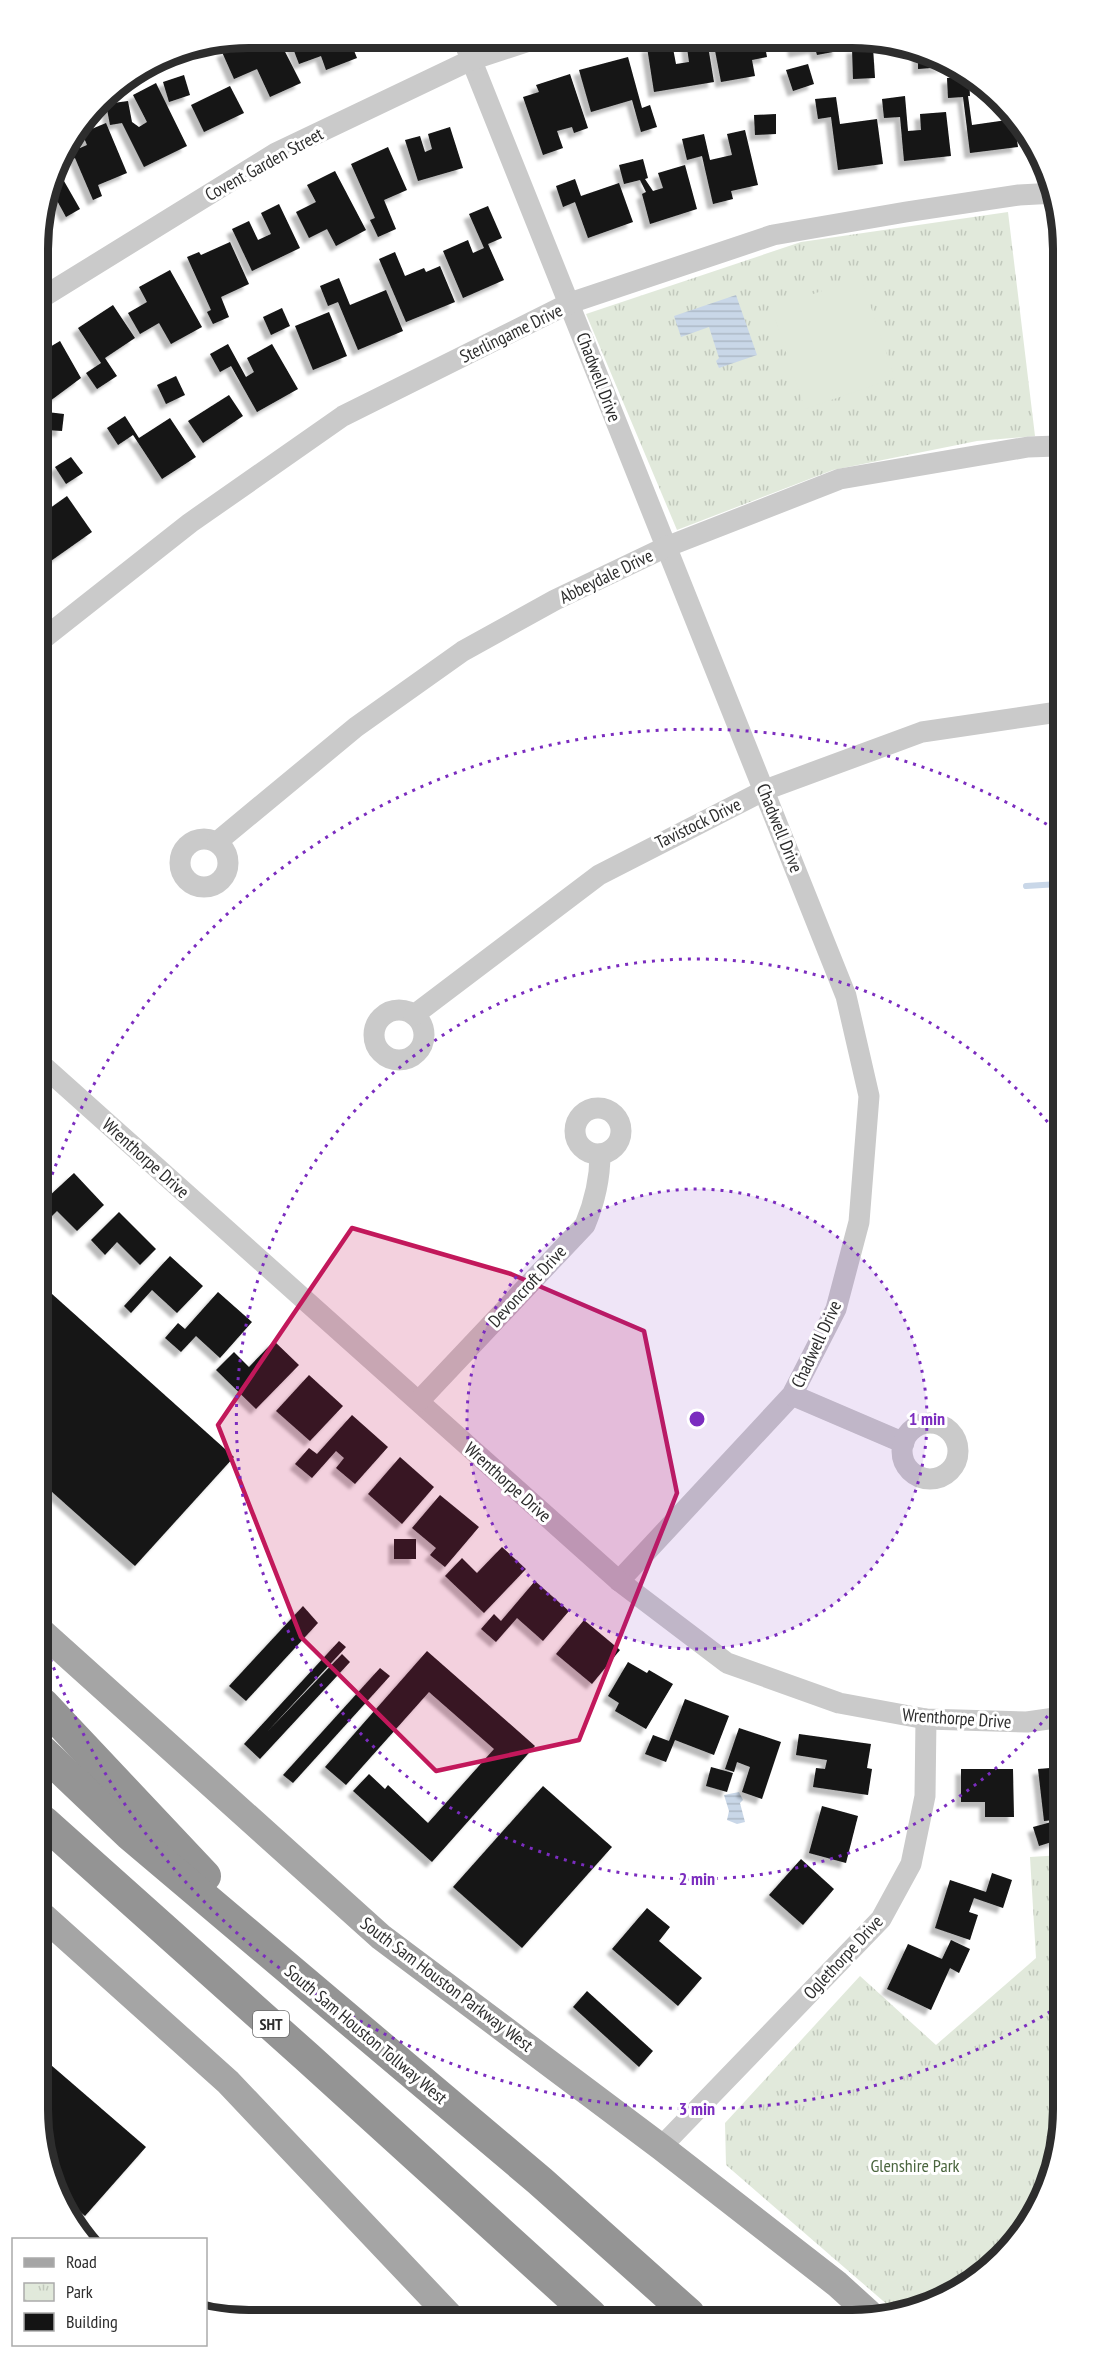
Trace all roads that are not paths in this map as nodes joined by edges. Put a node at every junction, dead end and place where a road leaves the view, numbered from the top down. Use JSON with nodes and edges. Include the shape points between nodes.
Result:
{"nodes":[{"id":1,"x":466,"y":48,"type":"edge"},
{"id":2,"x":508,"y":48,"type":"edge"},
{"id":3,"x":471,"y":60,"type":"junction"},
{"id":4,"x":1045,"y":194,"type":"edge"},
{"id":5,"x":48,"y":294,"type":"edge"},
{"id":6,"x":570,"y":303,"type":"junction"},
{"id":7,"x":1053,"y":446,"type":"edge"},
{"id":8,"x":666,"y":547,"type":"junction"},
{"id":9,"x":48,"y":635,"type":"edge"},
{"id":10,"x":1053,"y":713,"type":"edge"},
{"id":11,"x":765,"y":790,"type":"junction"},
{"id":12,"x":217,"y":842,"type":"dead end"},
{"id":13,"x":414,"y":1015,"type":"dead end"},
{"id":14,"x":48,"y":1070,"type":"edge"},
{"id":15,"x":600,"y":1154,"type":"dead end"},
{"id":16,"x":792,"y":1395,"type":"junction"},
{"id":17,"x":418,"y":1401,"type":"junction"},
{"id":18,"x":903,"y":1443,"type":"dead end"},
{"id":19,"x":619,"y":1581,"type":"junction"},
{"id":20,"x":48,"y":1637,"type":"edge"},
{"id":21,"x":48,"y":1709,"type":"edge"},
{"id":22,"x":1053,"y":1718,"type":"edge"},
{"id":23,"x":926,"y":1719,"type":"junction"},
{"id":24,"x":48,"y":1757,"type":"edge"},
{"id":25,"x":48,"y":1826,"type":"edge"},
{"id":26,"x":48,"y":1921,"type":"edge"},
{"id":27,"x":309,"y":1986,"type":"junction"},
{"id":28,"x":661,"y":2147,"type":"junction"},
{"id":29,"x":864,"y":2309,"type":"edge"},
{"id":30,"x":444,"y":2310,"type":"edge"},
{"id":31,"x":585,"y":2310,"type":"edge"},
{"id":32,"x":685,"y":2310,"type":"edge"}],
"edges":[{"from":1,"to":3,"type":"street","name":"Chadwell Drive"},
{"from":2,"to":3,"type":"street","name":"Covent Garden Street"},
{"from":3,"to":5,"type":"street","name":"Covent Garden Street","via":[[276,153]]},
{"from":3,"to":6,"type":"street","name":"Chadwell Drive"},
{"from":4,"to":6,"type":"street","name":"Sterlingame Drive","via":[[773,235]]},
{"from":6,"to":8,"type":"street","name":"Chadwell Drive"},
{"from":6,"to":9,"type":"street","name":"Sterlingame Drive","via":[[343,416],[190,523]]},
{"from":7,"to":8,"type":"street","name":"Abbeydale Drive","via":[[1028,447],[840,480]]},
{"from":8,"to":11,"type":"street","name":"Chadwell Drive"},
{"from":8,"to":12,"type":"street","name":"Abbeydale Drive","via":[[555,600],[463,651],[356,727]]},
{"from":10,"to":11,"type":"street","name":"Tavistock Drive","via":[[922,732]]},
{"from":11,"to":13,"type":"street","name":"Tavistock Drive","via":[[599,875]]},
{"from":11,"to":16,"type":"street","name":"Chadwell Drive","via":[[846,996],[868,1096],[859,1222],[836,1309]]},
{"from":14,"to":17,"type":"street","name":"Wrenthorpe Drive"},
{"from":15,"to":17,"type":"street","name":"Devoncroft Drive","via":[[595,1202],[585,1225]]},
{"from":16,"to":18,"type":"street"},
{"from":16,"to":19,"type":"street","name":"Chadwell Drive"},
{"from":17,"to":19,"type":"street","name":"Wrenthorpe Drive"},
{"from":19,"to":23,"type":"street","name":"Wrenthorpe Drive","via":[[727,1663],[838,1703]]},
{"from":20,"to":28,"type":"main road","name":"South Sam Houston Parkway West","via":[[381,1937]]},
{"from":21,"to":27,"type":"highway"},
{"from":22,"to":23,"type":"street","name":"Wrenthorpe Drive","via":[[1027,1722]]},
{"from":23,"to":28,"type":"street","name":"Oglethorpe Drive","via":[[925,1796],[911,1863],[881,1919]]},
{"from":24,"to":27,"type":"highway","name":"South Sam Houston Tollway West","via":[[129,1834]]},
{"from":25,"to":31,"type":"highway","number":"SHT"},
{"from":26,"to":30,"type":"main road","via":[[228,2082]]},
{"from":27,"to":32,"type":"highway","name":"South Sam Houston Tollway West","via":[[540,2181]]},
{"from":28,"to":29,"type":"main road","name":"South Sam Houston Parkway West"}]}
